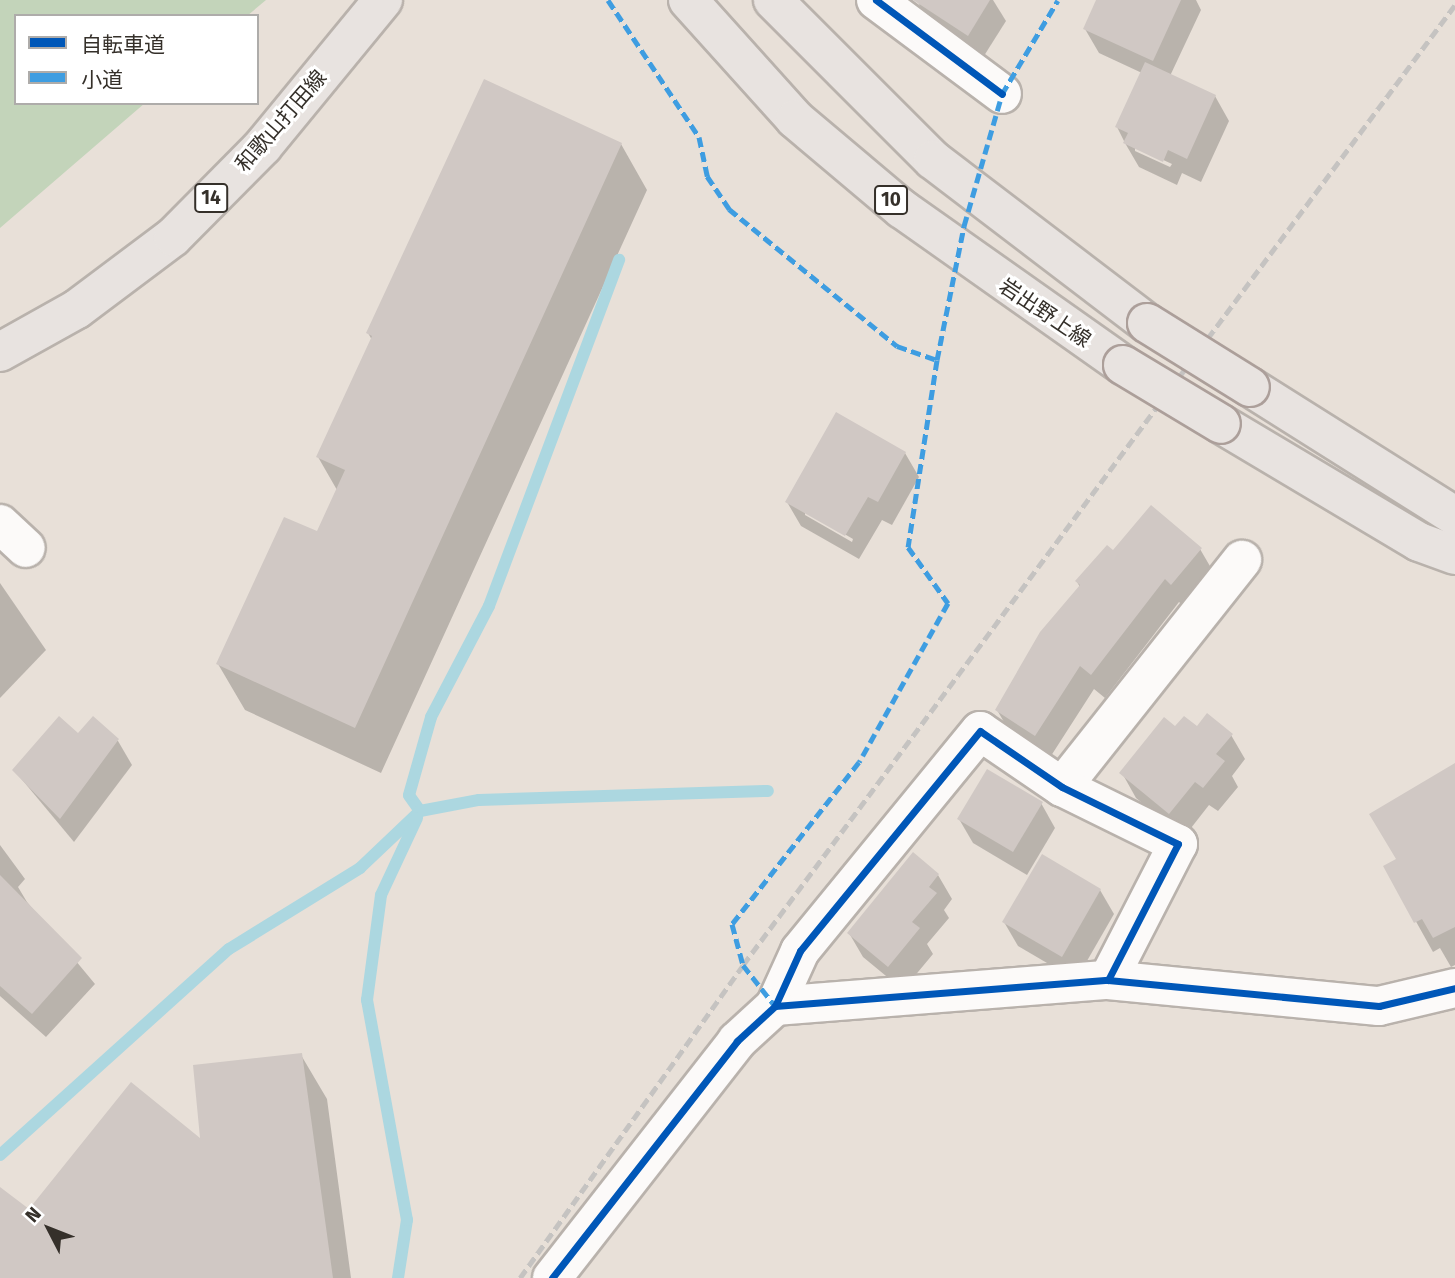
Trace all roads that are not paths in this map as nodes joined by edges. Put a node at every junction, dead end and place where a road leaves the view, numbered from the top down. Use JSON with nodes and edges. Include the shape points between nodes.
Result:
{"nodes":[{"id":1,"x":383,"y":0,"type":"edge"},
{"id":2,"x":688,"y":0,"type":"edge"},
{"id":3,"x":773,"y":0,"type":"edge"},
{"id":4,"x":876,"y":0,"type":"edge"},
{"id":5,"x":1002,"y":94,"type":"dead end"},
{"id":6,"x":0,"y":352,"type":"edge"},
{"id":7,"x":1455,"y":516,"type":"edge"},
{"id":8,"x":1455,"y":555,"type":"edge"},
{"id":9,"x":1242,"y":560,"type":"dead end"},
{"id":10,"x":1062,"y":787,"type":"junction"},
{"id":11,"x":1108,"y":980,"type":"junction"},
{"id":12,"x":1455,"y":988,"type":"edge"},
{"id":13,"x":775,"y":1006,"type":"junction"},
{"id":14,"x":552,"y":1278,"type":"edge"}],
"edges":[{"from":1,"to":6,"type":"main road","name":"和歌山打田線","number":"14","via":[[263,146],[173,237],[77,309]]},
{"from":2,"to":8,"type":"main road","name":"岩出野上線","number":"10","bridge":true,"via":[[795,119],[891,200],[1124,365],[1419,542]]},
{"from":3,"to":7,"type":"main road","bridge":true,"via":[[933,160],[1147,323]]},
{"from":4,"to":5,"type":"street"},
{"from":9,"to":10,"type":"street"},
{"from":10,"to":11,"type":"street","via":[[1178,844]]},
{"from":10,"to":13,"type":"street","via":[[980,731],[800,951]]},
{"from":11,"to":12,"type":"street","via":[[1379,1006]]},
{"from":11,"to":13,"type":"street"},
{"from":13,"to":14,"type":"street","via":[[737,1041]]}]}
